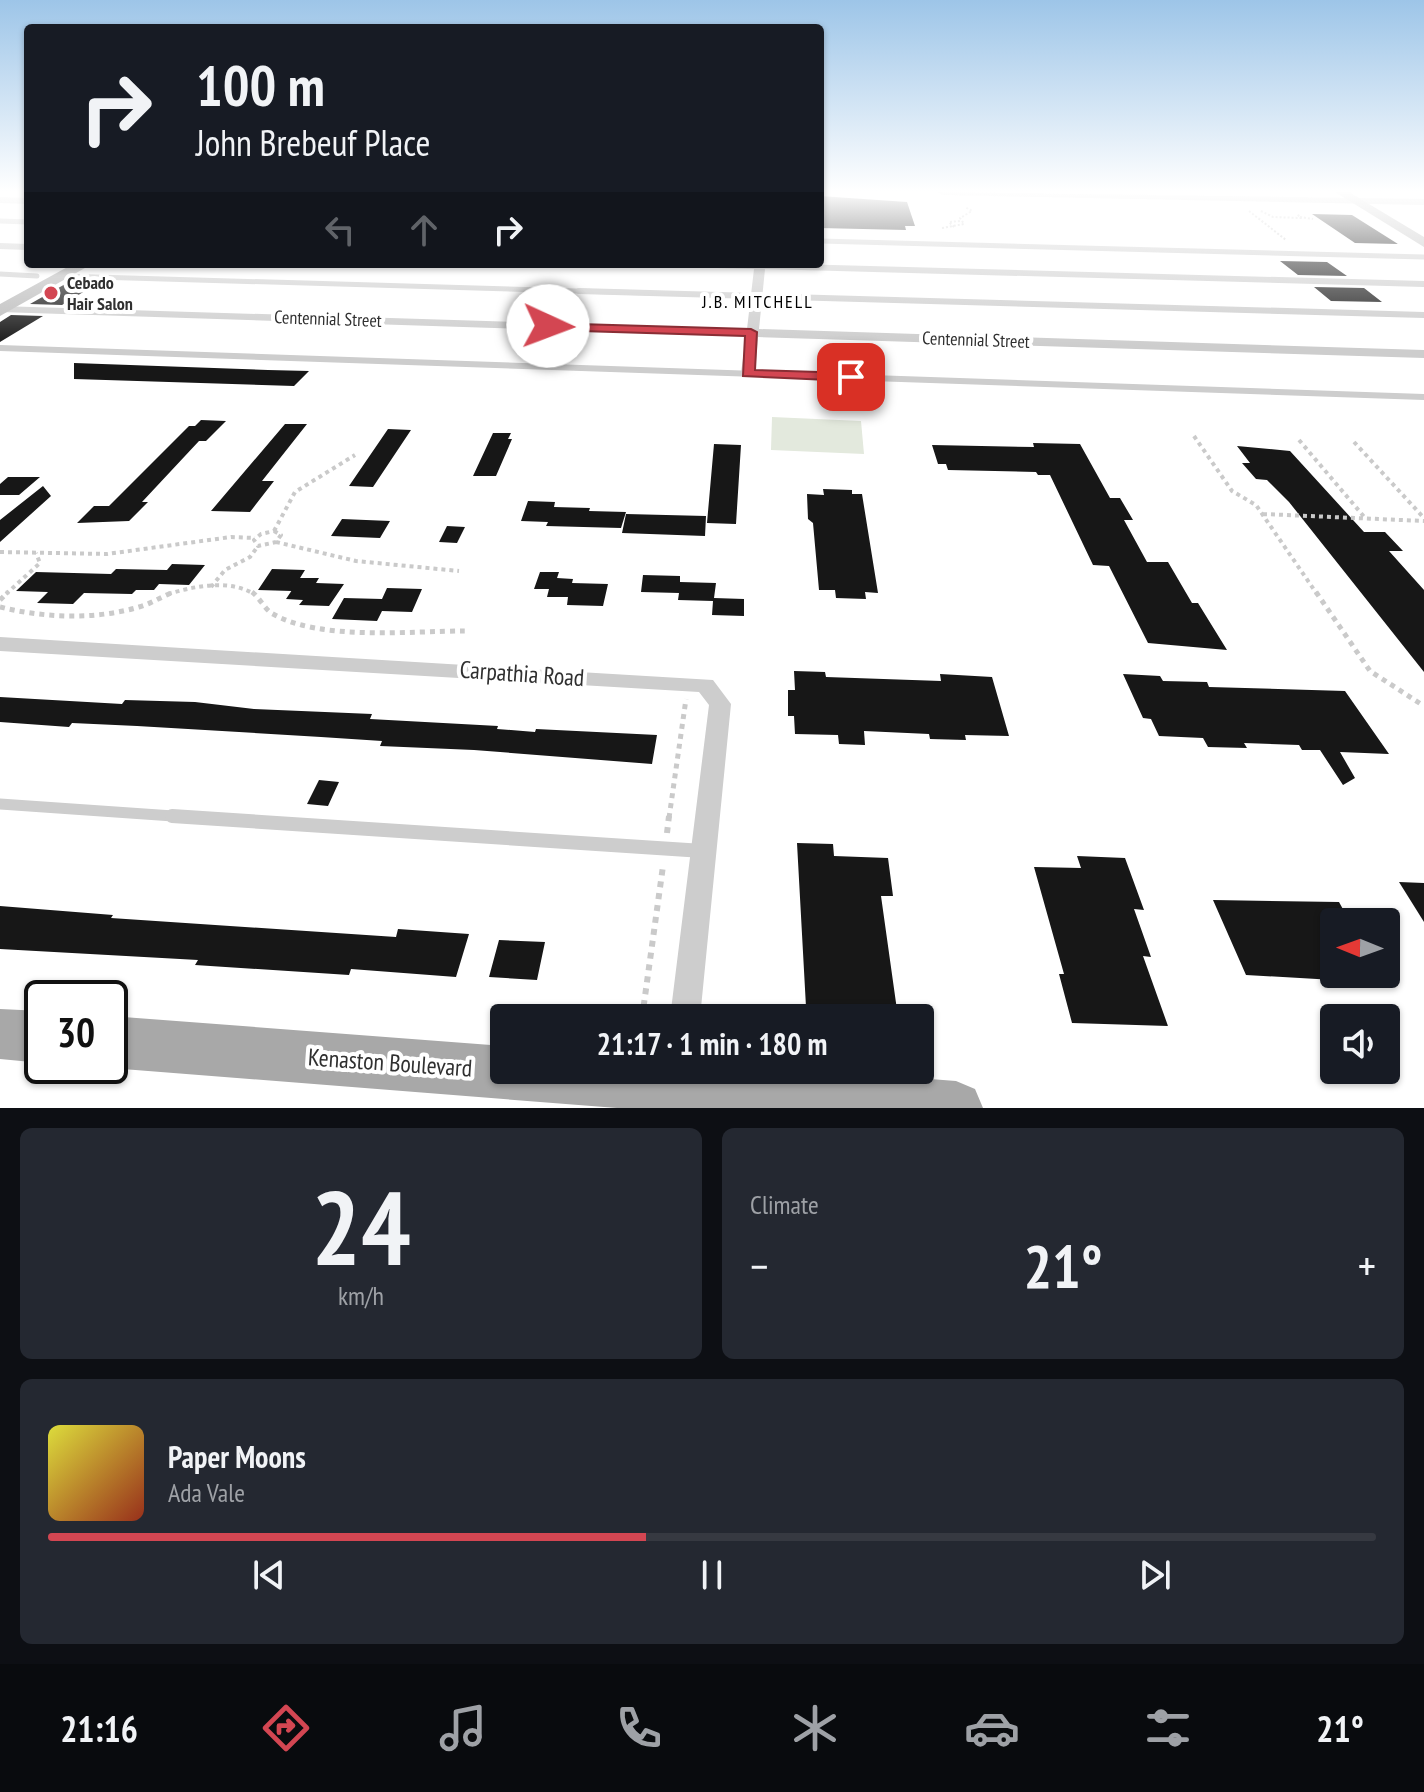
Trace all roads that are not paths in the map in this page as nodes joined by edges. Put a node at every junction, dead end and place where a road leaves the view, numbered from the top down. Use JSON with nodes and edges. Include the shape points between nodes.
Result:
{"nodes":[{"id":1,"x":921,"y":244,"type":"edge"},
{"id":2,"x":0,"y":246,"type":"edge"},
{"id":3,"x":24,"y":247,"type":"edge"},
{"id":4,"x":1424,"y":257,"type":"edge"},
{"id":5,"x":824,"y":267,"type":"edge"},
{"id":6,"x":760,"y":268,"type":"edge"},
{"id":7,"x":60,"y":270,"type":"edge"},
{"id":8,"x":0,"y":274,"type":"edge"},
{"id":9,"x":37,"y":276,"type":"junction"},
{"id":10,"x":1424,"y":284,"type":"edge"},
{"id":11,"x":756,"y":296,"type":"junction"},
{"id":12,"x":1,"y":306,"type":"edge"},
{"id":13,"x":1424,"y":315,"type":"edge"},
{"id":14,"x":751,"y":332,"type":"junction"},
{"id":15,"x":0,"y":348,"type":"edge"},
{"id":16,"x":1424,"y":354,"type":"edge"},
{"id":17,"x":748,"y":373,"type":"junction"},
{"id":18,"x":1424,"y":397,"type":"edge"},
{"id":19,"x":0,"y":644,"type":"edge"},
{"id":20,"x":0,"y":804,"type":"edge"},
{"id":21,"x":703,"y":851,"type":"junction"},
{"id":22,"x":687,"y":1004,"type":"edge"},
{"id":23,"x":0,"y":1034,"type":"edge"},
{"id":24,"x":24,"y":1036,"type":"edge"},
{"id":25,"x":128,"y":1043,"type":"edge"},
{"id":26,"x":490,"y":1065,"type":"edge"},
{"id":27,"x":741,"y":1084,"type":"edge"},
{"id":28,"x":956,"y":1108,"type":"edge"}],
"edges":[{"from":1,"to":4,"type":"lane"},
{"from":2,"to":3,"type":"street"},
{"from":5,"to":10,"type":"street"},
{"from":6,"to":11,"type":"street"},
{"from":7,"to":9,"type":"main road"},
{"from":7,"to":11,"type":"lane"},
{"from":7,"to":12,"type":"main road"},
{"from":8,"to":9,"type":"lane"},
{"from":9,"to":12,"type":"main road"},
{"from":11,"to":13,"type":"lane"},
{"from":11,"to":14,"type":"street"},
{"from":12,"to":14,"type":"street","name":"Centennial Street"},
{"from":14,"to":16,"type":"street","name":"Centennial Street"},
{"from":14,"to":17,"type":"street"},
{"from":15,"to":17,"type":"lane"},
{"from":17,"to":18,"type":"lane"},
{"from":19,"to":21,"type":"street","name":"Carpathia Road","via":[[705,685],[720,704]]},
{"from":20,"to":21,"type":"lane"},
{"from":21,"to":22,"type":"street","name":"Carpathia Road"},
{"from":23,"to":24,"type":"main road"},
{"from":25,"to":26,"type":"main road","name":"Kenaston Boulevard"},
{"from":27,"to":28,"type":"main road","name":"Kenaston Boulevard"}]}
